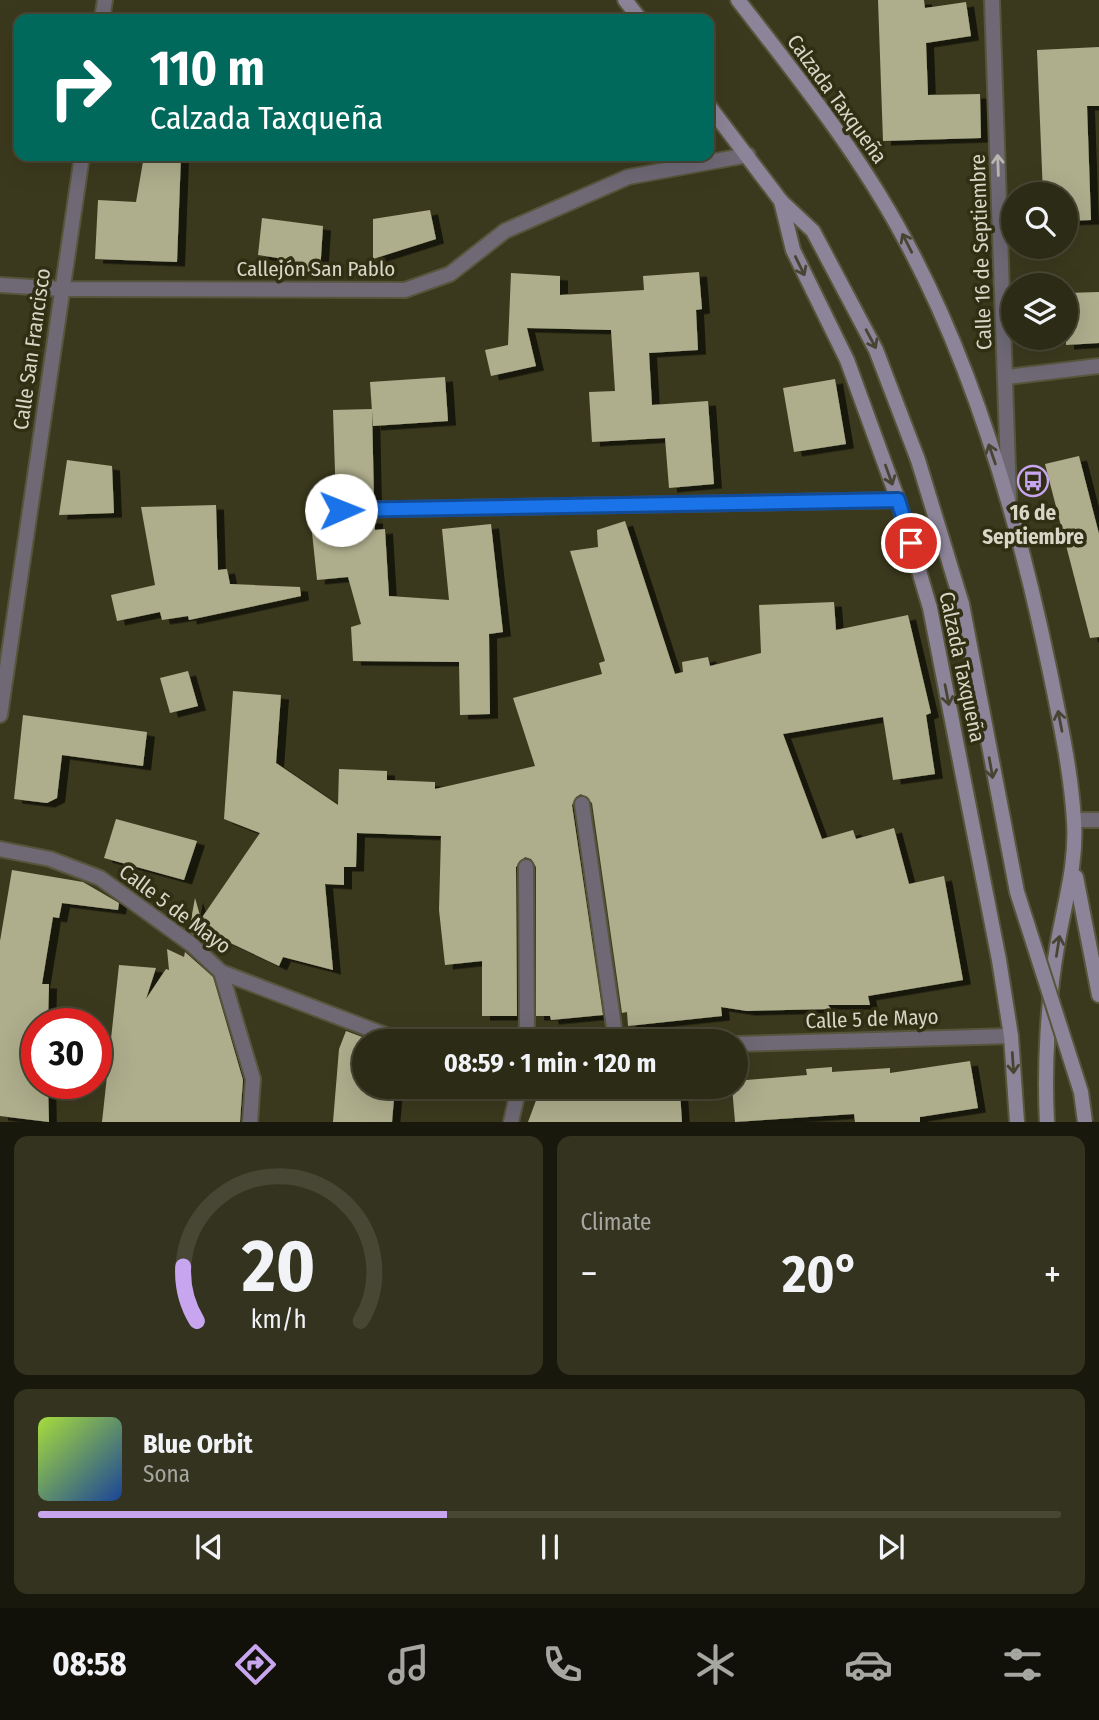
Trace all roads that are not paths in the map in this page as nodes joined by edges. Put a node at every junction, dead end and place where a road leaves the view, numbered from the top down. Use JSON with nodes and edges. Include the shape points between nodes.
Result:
{"nodes":[{"id":1,"x":625,"y":0,"type":"edge"},
{"id":2,"x":738,"y":0,"type":"edge"},
{"id":3,"x":992,"y":0,"type":"edge"},
{"id":4,"x":636,"y":14,"type":"edge"},
{"id":5,"x":714,"y":112,"type":"edge"},
{"id":6,"x":748,"y":155,"type":"junction"},
{"id":7,"x":81,"y":161,"type":"edge"},
{"id":8,"x":781,"y":201,"type":"junction"},
{"id":9,"x":0,"y":285,"type":"edge"},
{"id":10,"x":63,"y":289,"type":"junction"},
{"id":11,"x":1099,"y":366,"type":"edge"},
{"id":12,"x":1007,"y":377,"type":"junction"},
{"id":13,"x":898,"y":500,"type":"junction"},
{"id":14,"x":1009,"y":503,"type":"junction"},
{"id":15,"x":341,"y":510,"type":"dead end"},
{"id":16,"x":0,"y":715,"type":"edge"},
{"id":17,"x":582,"y":804,"type":"dead end"},
{"id":18,"x":1074,"y":820,"type":"junction"},
{"id":19,"x":1099,"y":820,"type":"edge"},
{"id":20,"x":0,"y":849,"type":"edge"},
{"id":21,"x":526,"y":867,"type":"dead end"},
{"id":22,"x":1074,"y":869,"type":"junction"},
{"id":23,"x":221,"y":971,"type":"junction"},
{"id":24,"x":1099,"y":995,"type":"edge"},
{"id":25,"x":370,"y":1029,"type":"edge"},
{"id":26,"x":527,"y":1029,"type":"edge"},
{"id":27,"x":614,"y":1029,"type":"edge"},
{"id":28,"x":1011,"y":1036,"type":"junction"},
{"id":29,"x":748,"y":1044,"type":"edge"},
{"id":30,"x":516,"y":1099,"type":"edge"},
{"id":31,"x":250,"y":1122,"type":"edge"},
{"id":32,"x":511,"y":1122,"type":"edge"},
{"id":33,"x":1017,"y":1122,"type":"edge"},
{"id":34,"x":1047,"y":1122,"type":"edge"},
{"id":35,"x":1085,"y":1122,"type":"edge"}],
"edges":[{"from":1,"to":4,"type":"main road"},
{"from":14,"to":2,"type":"main road","name":"Calzada Taxqueña","one_way":true,"via":[[941,313],[904,238],[860,163]]},
{"from":12,"to":3,"type":"street","name":"Calle 16 de Septiembre","one_way":true},
{"from":5,"to":6,"type":"main road","name":"Calzada Taxqueña"},
{"from":6,"to":8,"type":"main road","name":"Calzada Taxqueña"},
{"from":6,"to":10,"type":"street","name":"Callejón San Pablo","via":[[628,177],[505,231],[450,274],[405,290]]},
{"from":7,"to":10,"type":"street","name":"Calle San Francisco"},
{"from":8,"to":13,"type":"main road","name":"Calzada Taxqueña","one_way":true,"via":[[793,250],[847,360]]},
{"from":8,"to":35,"type":"main road","name":"Calzada Taxqueña","one_way":true,"bridge":true,"via":[[813,230],[876,350],[918,460],[962,604],[1017,892],[1081,1092]]},
{"from":9,"to":10,"type":"street","name":"Callejón San Pablo"},
{"from":10,"to":16,"type":"street","name":"Calle San Francisco"},
{"from":11,"to":12,"type":"street"},
{"from":12,"to":14,"type":"street","name":"Calle 16 de Septiembre"},
{"from":13,"to":15,"type":"street"},
{"from":13,"to":28,"type":"main road","name":"Calzada Taxqueña","one_way":true,"via":[[930,608]]},
{"from":18,"to":14,"type":"main road","name":"Calzada Taxqueña","one_way":true,"via":[[1059,716]]},
{"from":17,"to":27,"type":"street"},
{"from":18,"to":19,"type":"street"},
{"from":18,"to":22,"type":"main road","name":"Calzada Taxqueña"},
{"from":20,"to":23,"type":"street","name":"Calle 5 de Mayo","via":[[50,859],[100,878]]},
{"from":21,"to":26,"type":"street"},
{"from":22,"to":24,"type":"main road","name":"Calzada Taxqueña"},
{"from":34,"to":22,"type":"main road","name":"Calzada Taxqueña","one_way":true,"via":[[1045,1087],[1056,948]]},
{"from":23,"to":25,"type":"street","name":"Calle 5 de Mayo"},
{"from":23,"to":31,"type":"street","via":[[253,1079]]},
{"from":28,"to":29,"type":"street","name":"Calle 5 de Mayo"},
{"from":28,"to":33,"type":"main road","name":"Calzada Taxqueña","one_way":true},
{"from":30,"to":32,"type":"street"}]}
